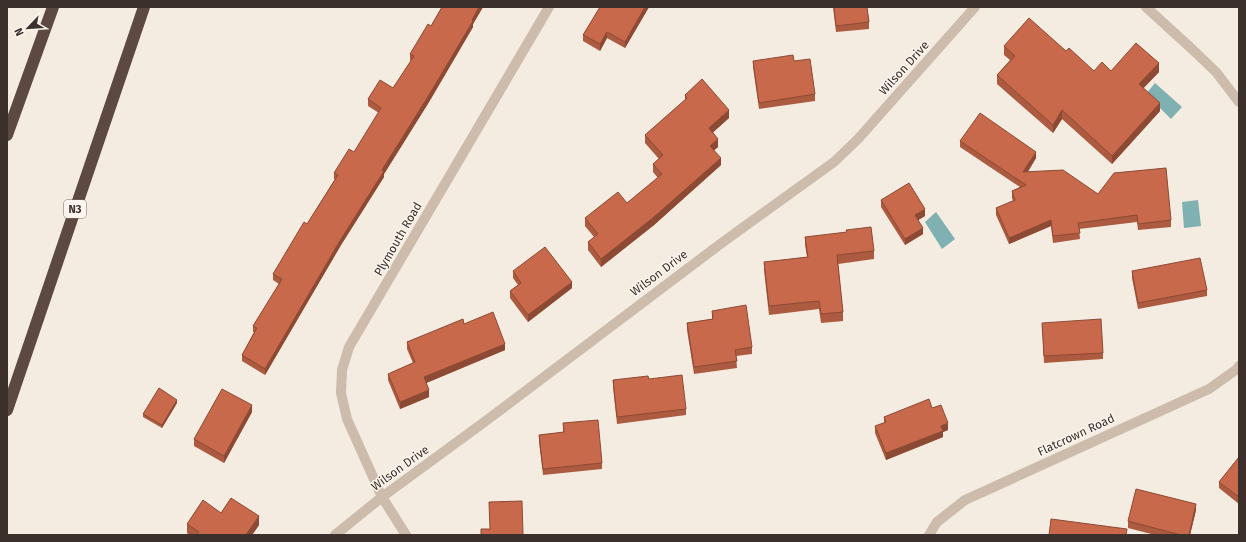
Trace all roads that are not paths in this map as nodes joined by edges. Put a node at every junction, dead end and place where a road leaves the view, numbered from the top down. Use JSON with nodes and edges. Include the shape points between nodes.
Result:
{"nodes":[{"id":1,"x":53,"y":7,"type":"edge"},
{"id":2,"x":144,"y":7,"type":"edge"},
{"id":3,"x":549,"y":7,"type":"edge"},
{"id":4,"x":976,"y":7,"type":"edge"},
{"id":5,"x":1146,"y":7,"type":"edge"},
{"id":6,"x":1239,"y":102,"type":"edge"},
{"id":7,"x":7,"y":135,"type":"edge"},
{"id":8,"x":1239,"y":366,"type":"edge"},
{"id":9,"x":7,"y":410,"type":"edge"},
{"id":10,"x":382,"y":497,"type":"junction"},
{"id":11,"x":335,"y":535,"type":"edge"},
{"id":12,"x":406,"y":535,"type":"edge"},
{"id":13,"x":929,"y":535,"type":"edge"}],
"edges":[{"from":1,"to":7,"type":"highway"},
{"from":2,"to":9,"type":"highway","number":"N3"},
{"from":3,"to":10,"type":"street","name":"Plymouth Road","via":[[349,347],[342,370],[341,393],[347,419]]},
{"from":4,"to":10,"type":"street","name":"Wilson Drive","via":[[858,140],[834,162]]},
{"from":5,"to":6,"type":"street","via":[[1216,72]]},
{"from":8,"to":13,"type":"street","name":"Flatcrown Road","via":[[1209,389],[965,500],[937,522]]},
{"from":10,"to":11,"type":"street","name":"Wilson Drive"},
{"from":10,"to":12,"type":"street","name":"Plymouth Road"}]}
